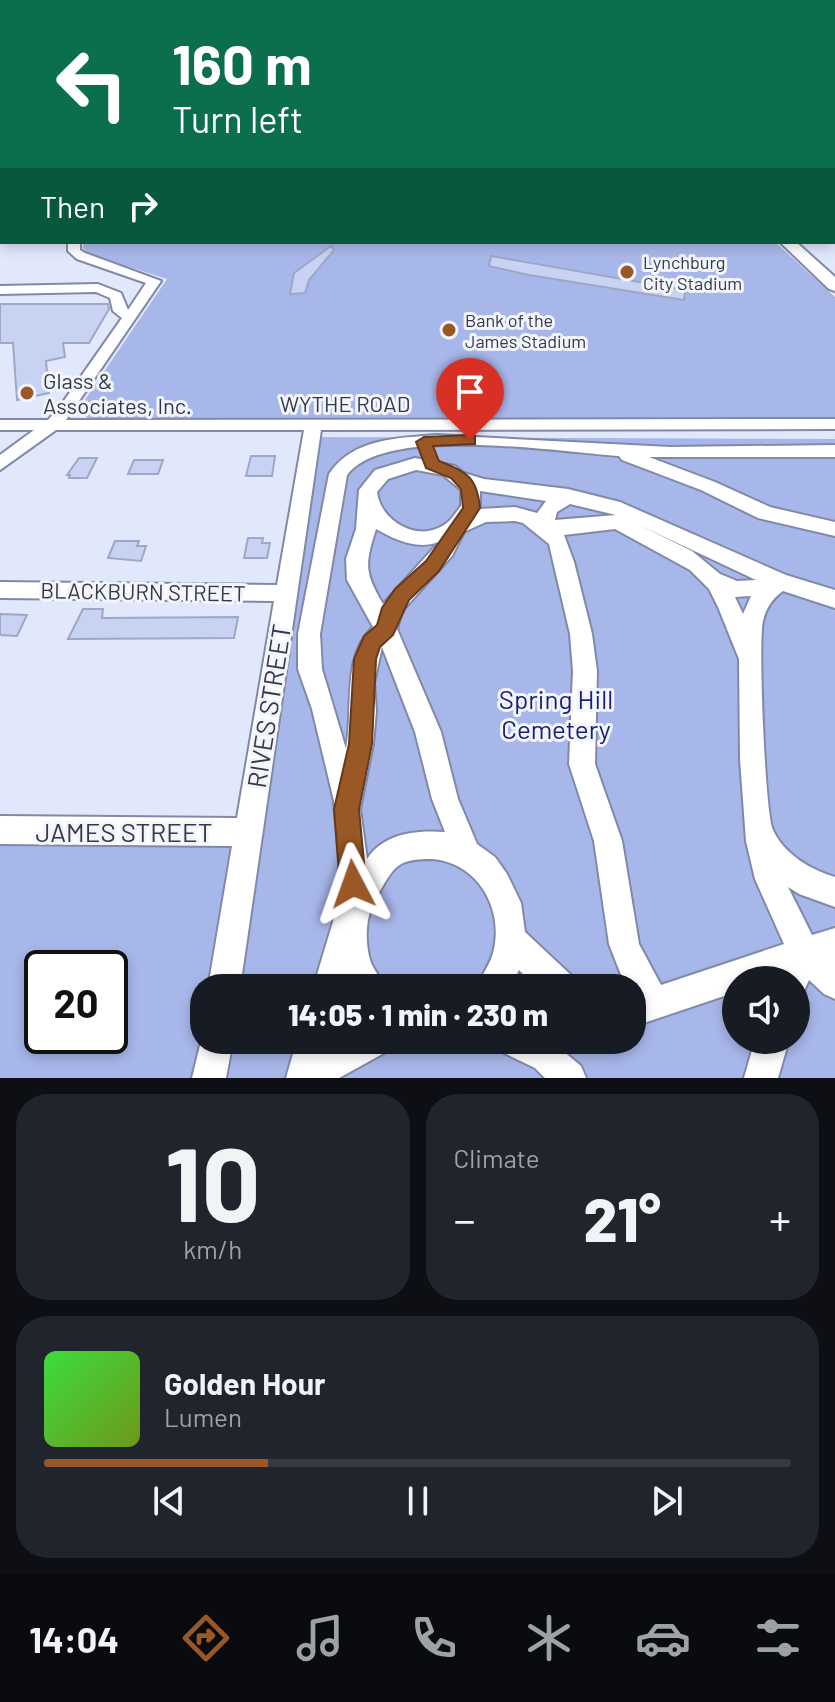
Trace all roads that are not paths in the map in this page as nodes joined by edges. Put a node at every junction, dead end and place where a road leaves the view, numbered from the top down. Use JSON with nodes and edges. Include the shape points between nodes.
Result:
{"nodes":[{"id":1,"x":74,"y":244,"type":"edge"},
{"id":2,"x":789,"y":244,"type":"edge"},
{"id":3,"x":835,"y":286,"type":"edge"},
{"id":4,"x":0,"y":290,"type":"edge"},
{"id":5,"x":129,"y":316,"type":"junction"},
{"id":6,"x":53,"y":424,"type":"junction"},
{"id":7,"x":835,"y":424,"type":"edge"},
{"id":8,"x":0,"y":425,"type":"edge"},
{"id":9,"x":313,"y":425,"type":"junction"},
{"id":10,"x":424,"y":442,"type":"junction"},
{"id":11,"x":607,"y":449,"type":"junction"},
{"id":12,"x":835,"y":451,"type":"edge"},
{"id":13,"x":0,"y":464,"type":"edge"},
{"id":14,"x":432,"y":464,"type":"junction"},
{"id":15,"x":463,"y":479,"type":"junction"},
{"id":16,"x":568,"y":496,"type":"junction"},
{"id":17,"x":367,"y":504,"type":"junction"},
{"id":18,"x":646,"y":519,"type":"junction"},
{"id":19,"x":617,"y":522,"type":"junction"},
{"id":20,"x":543,"y":525,"type":"junction"},
{"id":21,"x":456,"y":527,"type":"junction"},
{"id":22,"x":835,"y":529,"type":"edge"},
{"id":23,"x":715,"y":580,"type":"junction"},
{"id":24,"x":777,"y":585,"type":"junction"},
{"id":25,"x":0,"y":590,"type":"edge"},
{"id":26,"x":286,"y":593,"type":"junction"},
{"id":27,"x":835,"y":599,"type":"edge"},
{"id":28,"x":386,"y":629,"type":"junction"},
{"id":29,"x":750,"y":669,"type":"junction"},
{"id":30,"x":346,"y":809,"type":"junction"},
{"id":31,"x":0,"y":830,"type":"edge"},
{"id":32,"x":249,"y":832,"type":"junction"},
{"id":33,"x":759,"y":835,"type":"junction"},
{"id":34,"x":467,"y":853,"type":"junction"},
{"id":35,"x":835,"y":892,"type":"edge"},
{"id":36,"x":353,"y":905,"type":"junction"},
{"id":37,"x":511,"y":939,"type":"junction"},
{"id":38,"x":835,"y":943,"type":"edge"},
{"id":39,"x":799,"y":966,"type":"edge"},
{"id":40,"x":800,"y":966,"type":"edge"},
{"id":41,"x":810,"y":972,"type":"edge"},
{"id":42,"x":226,"y":974,"type":"edge"},
{"id":43,"x":333,"y":974,"type":"edge"},
{"id":44,"x":359,"y":974,"type":"edge"},
{"id":45,"x":501,"y":974,"type":"edge"},
{"id":46,"x":545,"y":974,"type":"edge"},
{"id":47,"x":636,"y":974,"type":"edge"},
{"id":48,"x":835,"y":983,"type":"edge"},
{"id":49,"x":722,"y":987,"type":"edge"},
{"id":50,"x":646,"y":1006,"type":"edge"},
{"id":51,"x":213,"y":1054,"type":"edge"},
{"id":52,"x":310,"y":1054,"type":"edge"},
{"id":53,"x":348,"y":1054,"type":"edge"},
{"id":54,"x":543,"y":1054,"type":"edge"},
{"id":55,"x":768,"y":1054,"type":"edge"},
{"id":56,"x":209,"y":1078,"type":"edge"},
{"id":57,"x":304,"y":1078,"type":"edge"},
{"id":58,"x":569,"y":1078,"type":"edge"},
{"id":59,"x":761,"y":1078,"type":"edge"}],
"edges":[{"from":1,"to":5,"type":"street","via":[[81,256],[154,281]]},
{"from":2,"to":3,"type":"main road"},
{"from":4,"to":5,"type":"street","via":[[98,288],[116,296],[120,311]]},
{"from":5,"to":6,"type":"street"},
{"from":6,"to":8,"type":"street","name":"WYTHE ROAD"},
{"from":6,"to":9,"type":"street","name":"WYTHE ROAD"},
{"from":6,"to":13,"type":"street"},
{"from":7,"to":9,"type":"street","name":"WYTHE ROAD"},
{"from":9,"to":26,"type":"street","name":"RIVES STREET"},
{"from":10,"to":11,"type":"street"},
{"from":10,"to":14,"type":"street"},
{"from":10,"to":30,"type":"street","via":[[369,450],[338,474],[309,634],[310,669]]},
{"from":11,"to":12,"type":"street"},
{"from":11,"to":22,"type":"street","via":[[765,513]]},
{"from":14,"to":15,"type":"street"},
{"from":14,"to":17,"type":"street","via":[[385,472],[374,481]]},
{"from":15,"to":16,"type":"street","via":[[502,491]]},
{"from":15,"to":21,"type":"street","via":[[470,488],[471,508]]},
{"from":16,"to":18,"type":"street"},
{"from":16,"to":20,"type":"street","via":[[549,508]]},
{"from":17,"to":21,"type":"street","via":[[371,516],[394,533],[427,537]]},
{"from":17,"to":28,"type":"street","via":[[356,559],[358,580]]},
{"from":18,"to":19,"type":"street"},
{"from":18,"to":24,"type":"street"},
{"from":19,"to":20,"type":"street"},
{"from":19,"to":23,"type":"street"},
{"from":20,"to":21,"type":"street","via":[[529,517],[498,513]]},
{"from":20,"to":47,"type":"street","via":[[558,542],[581,634],[586,681],[582,764],[608,841],[624,944]]},
{"from":21,"to":28,"type":"street","via":[[445,551],[392,608]]},
{"from":23,"to":24,"type":"street","via":[[735,589]]},
{"from":23,"to":29,"type":"street"},
{"from":24,"to":27,"type":"street"},
{"from":24,"to":29,"type":"street","via":[[753,613]]},
{"from":25,"to":26,"type":"street","name":"BLACKBURN STREET"},
{"from":26,"to":32,"type":"street","name":"RIVES STREET"},
{"from":28,"to":30,"type":"street","via":[[372,642],[365,659],[360,744]]},
{"from":28,"to":34,"type":"street","via":[[428,732],[445,799]]},
{"from":29,"to":33,"type":"street"},
{"from":30,"to":36,"type":"street"},
{"from":31,"to":32,"type":"street","name":"JAMES STREET"},
{"from":32,"to":42,"type":"street","name":"RIVES STREET"},
{"from":33,"to":35,"type":"street","via":[[786,868],[809,884]]},
{"from":33,"to":39,"type":"street"},
{"from":34,"to":36,"type":"street","via":[[441,844],[408,846],[385,857]]},
{"from":34,"to":37,"type":"street","via":[[502,891]]},
{"from":36,"to":43,"type":"street"},
{"from":36,"to":44,"type":"street","via":[[350,949]]},
{"from":37,"to":45,"type":"street"},
{"from":37,"to":46,"type":"street"},
{"from":38,"to":40,"type":"street"},
{"from":41,"to":48,"type":"street"},
{"from":49,"to":50,"type":"street"},
{"from":51,"to":56,"type":"street"},
{"from":52,"to":57,"type":"street"},
{"from":53,"to":57,"type":"street"},
{"from":54,"to":58,"type":"street"},
{"from":55,"to":59,"type":"street"}]}
